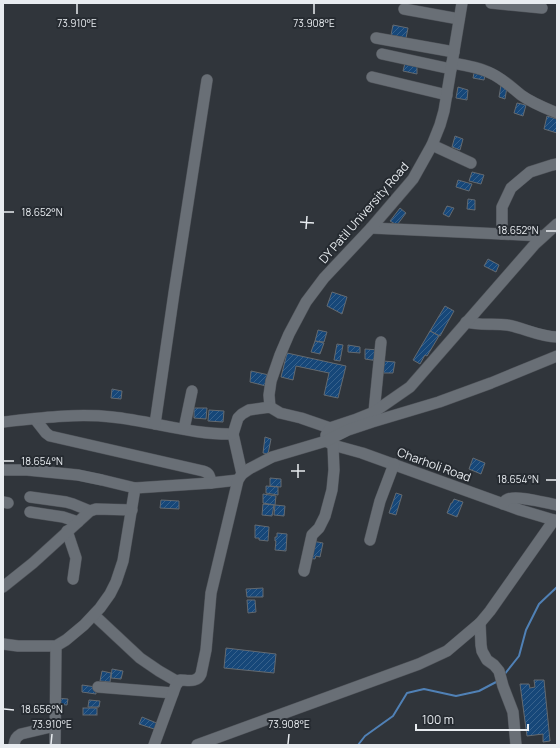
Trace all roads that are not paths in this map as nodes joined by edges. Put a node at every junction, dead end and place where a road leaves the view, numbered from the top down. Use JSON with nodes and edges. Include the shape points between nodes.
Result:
{"nodes":[{"id":1,"x":462,"y":3,"type":"edge"},
{"id":2,"x":491,"y":3,"type":"edge"},
{"id":3,"x":542,"y":8,"type":"dead end"},
{"id":4,"x":404,"y":9,"type":"dead end"},
{"id":5,"x":459,"y":19,"type":"junction"},
{"id":6,"x":376,"y":38,"type":"dead end"},
{"id":7,"x":382,"y":54,"type":"dead end"},
{"id":8,"x":453,"y":61,"type":"junction"},
{"id":9,"x":372,"y":76,"type":"dead end"},
{"id":10,"x":207,"y":80,"type":"dead end"},
{"id":11,"x":447,"y":95,"type":"junction"},
{"id":12,"x":557,"y":113,"type":"edge"},
{"id":13,"x":432,"y":145,"type":"junction"},
{"id":14,"x":471,"y":163,"type":"dead end"},
{"id":15,"x":557,"y":164,"type":"edge"},
{"id":16,"x":557,"y":224,"type":"edge"},
{"id":17,"x":371,"y":228,"type":"junction"},
{"id":18,"x":502,"y":234,"type":"junction"},
{"id":19,"x":543,"y":236,"type":"junction"},
{"id":20,"x":466,"y":322,"type":"junction"},
{"id":21,"x":557,"y":337,"type":"edge"},
{"id":22,"x":381,"y":342,"type":"dead end"},
{"id":23,"x":557,"y":356,"type":"edge"},
{"id":24,"x":192,"y":391,"type":"dead end"},
{"id":25,"x":270,"y":407,"type":"junction"},
{"id":26,"x":374,"y":412,"type":"junction"},
{"id":27,"x":35,"y":419,"type":"junction"},
{"id":28,"x":3,"y":422,"type":"edge"},
{"id":29,"x":155,"y":424,"type":"junction"},
{"id":30,"x":330,"y":428,"type":"junction"},
{"id":31,"x":184,"y":429,"type":"junction"},
{"id":32,"x":232,"y":434,"type":"junction"},
{"id":33,"x":329,"y":443,"type":"junction"},
{"id":34,"x":394,"y":464,"type":"junction"},
{"id":35,"x":3,"y":470,"type":"edge"},
{"id":36,"x":240,"y":477,"type":"junction"},
{"id":37,"x":210,"y":483,"type":"junction"},
{"id":38,"x":135,"y":488,"type":"junction"},
{"id":39,"x":30,"y":497,"type":"dead end"},
{"id":40,"x":503,"y":504,"type":"junction"},
{"id":41,"x":557,"y":505,"type":"edge"},
{"id":42,"x":132,"y":510,"type":"junction"},
{"id":43,"x":90,"y":511,"type":"junction"},
{"id":44,"x":30,"y":512,"type":"dead end"},
{"id":45,"x":556,"y":521,"type":"edge"},
{"id":46,"x":78,"y":522,"type":"junction"},
{"id":47,"x":67,"y":531,"type":"junction"},
{"id":48,"x":370,"y":540,"type":"dead end"},
{"id":49,"x":304,"y":571,"type":"dead end"},
{"id":50,"x":73,"y":578,"type":"dead end"},
{"id":51,"x":3,"y":587,"type":"edge"},
{"id":52,"x":94,"y":615,"type":"junction"},
{"id":53,"x":480,"y":623,"type":"junction"},
{"id":54,"x":3,"y":644,"type":"edge"},
{"id":55,"x":56,"y":646,"type":"junction"},
{"id":56,"x":178,"y":682,"type":"junction"},
{"id":57,"x":98,"y":687,"type":"dead end"},
{"id":58,"x":173,"y":693,"type":"junction"},
{"id":59,"x":55,"y":726,"type":"junction"},
{"id":60,"x":14,"y":745,"type":"edge"},
{"id":61,"x":55,"y":745,"type":"edge"},
{"id":62,"x":154,"y":745,"type":"edge"},
{"id":63,"x":196,"y":745,"type":"edge"},
{"id":64,"x":516,"y":745,"type":"edge"}],
"edges":[{"from":1,"to":5,"type":"street","name":"DY Patil University Road"},
{"from":2,"to":3,"type":"street"},
{"from":4,"to":5,"type":"street"},
{"from":5,"to":8,"type":"street","name":"DY Patil University Road"},
{"from":6,"to":8,"type":"street"},
{"from":7,"to":8,"type":"street"},
{"from":8,"to":11,"type":"street","name":"DY Patil University Road"},
{"from":8,"to":12,"type":"street","via":[[489,72],[531,101]]},
{"from":9,"to":11,"type":"street"},
{"from":10,"to":29,"type":"street"},
{"from":11,"to":13,"type":"street","name":"DY Patil University Road"},
{"from":13,"to":14,"type":"street"},
{"from":13,"to":17,"type":"street","name":"DY Patil University Road","via":[[414,179]]},
{"from":15,"to":18,"type":"street","via":[[530,172],[511,188],[502,207]]},
{"from":16,"to":19,"type":"street"},
{"from":17,"to":18,"type":"street"},
{"from":17,"to":25,"type":"street","name":"DY Patil University Road","via":[[324,278],[306,302],[280,355],[269,395]]},
{"from":18,"to":19,"type":"street"},
{"from":19,"to":20,"type":"street"},
{"from":20,"to":21,"type":"street","via":[[506,325]]},
{"from":20,"to":26,"type":"street","via":[[410,387]]},
{"from":22,"to":26,"type":"street"},
{"from":23,"to":33,"type":"street","via":[[439,402],[348,430]]},
{"from":24,"to":31,"type":"street"},
{"from":25,"to":30,"type":"street","via":[[280,413]]},
{"from":25,"to":32,"type":"street","via":[[242,414]]},
{"from":26,"to":30,"type":"street"},
{"from":27,"to":28,"type":"street"},
{"from":27,"to":29,"type":"street","via":[[94,416]]},
{"from":27,"to":37,"type":"street","via":[[50,436],[203,470],[210,475]]},
{"from":29,"to":31,"type":"street"},
{"from":30,"to":33,"type":"street","via":[[326,435]]},
{"from":31,"to":32,"type":"street"},
{"from":32,"to":36,"type":"street"},
{"from":33,"to":34,"type":"street","name":"Charholi Road"},
{"from":33,"to":36,"type":"street","via":[[272,457],[249,469]]},
{"from":33,"to":49,"type":"street","via":[[334,470],[332,490],[325,516],[312,535]]},
{"from":34,"to":40,"type":"street","name":"Charholi Road"},
{"from":34,"to":48,"type":"street","via":[[380,501]]},
{"from":35,"to":38,"type":"street","via":[[78,475]]},
{"from":36,"to":37,"type":"street"},
{"from":36,"to":56,"type":"street","via":[[211,593],[206,650],[201,674],[197,680]]},
{"from":37,"to":38,"type":"street"},
{"from":38,"to":42,"type":"street"},
{"from":39,"to":43,"type":"street","via":[[66,502]]},
{"from":40,"to":41,"type":"street","via":[[505,500],[513,498]]},
{"from":40,"to":45,"type":"street","name":"Charholi Road"},
{"from":42,"to":43,"type":"street"},
{"from":42,"to":52,"type":"street","via":[[120,572],[110,594]]},
{"from":43,"to":46,"type":"street"},
{"from":44,"to":46,"type":"street"},
{"from":45,"to":53,"type":"street"},
{"from":46,"to":47,"type":"street"},
{"from":47,"to":50,"type":"street","via":[[76,558]]},
{"from":47,"to":51,"type":"street"},
{"from":52,"to":55,"type":"street"},
{"from":52,"to":56,"type":"street","via":[[140,658]]},
{"from":53,"to":63,"type":"street","via":[[447,651],[419,664]]},
{"from":53,"to":64,"type":"street","via":[[482,651],[487,660],[499,671],[513,712]]},
{"from":54,"to":55,"type":"street"},
{"from":55,"to":59,"type":"street"},
{"from":56,"to":58,"type":"street"},
{"from":57,"to":58,"type":"street"},
{"from":58,"to":62,"type":"street"},
{"from":59,"to":60,"type":"street","via":[[21,734],[17,736]]},
{"from":59,"to":61,"type":"street"}]}
